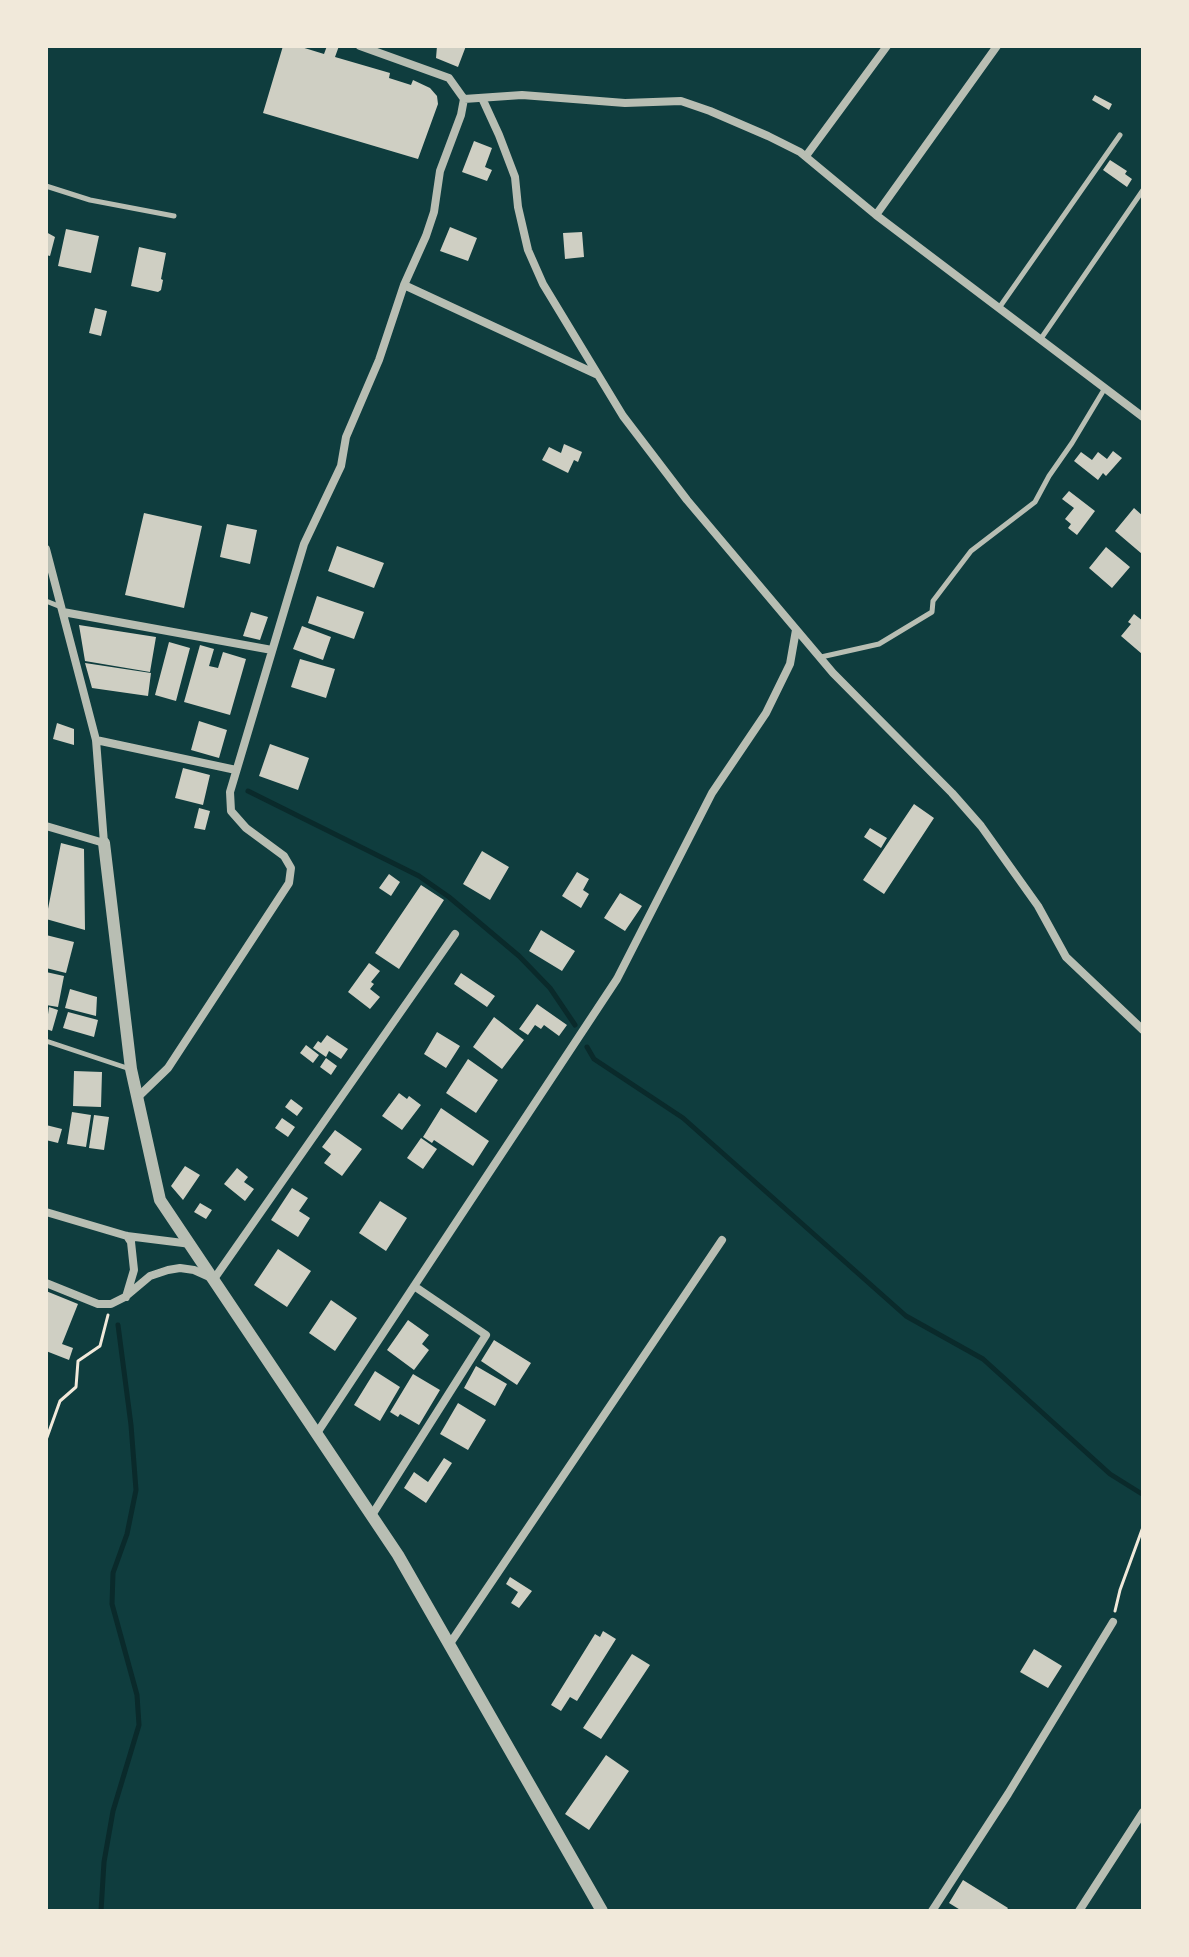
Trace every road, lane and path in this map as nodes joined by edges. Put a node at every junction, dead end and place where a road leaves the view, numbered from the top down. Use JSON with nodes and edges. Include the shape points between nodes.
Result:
{"nodes":[{"id":1,"x":360,"y":46,"type":"edge"},
{"id":2,"x":887,"y":46,"type":"edge"},
{"id":3,"x":997,"y":46,"type":"edge"},
{"id":4,"x":482,"y":98,"type":"junction"},
{"id":5,"x":464,"y":99,"type":"junction"},
{"id":6,"x":1120,"y":135,"type":"dead end"},
{"id":7,"x":806,"y":156,"type":"junction"},
{"id":8,"x":46,"y":186,"type":"edge"},
{"id":9,"x":1143,"y":190,"type":"edge"},
{"id":10,"x":876,"y":215,"type":"junction"},
{"id":11,"x":174,"y":216,"type":"dead end"},
{"id":12,"x":404,"y":285,"type":"junction"},
{"id":13,"x":998,"y":309,"type":"junction"},
{"id":14,"x":1039,"y":340,"type":"junction"},
{"id":15,"x":596,"y":375,"type":"junction"},
{"id":16,"x":1105,"y":388,"type":"junction"},
{"id":17,"x":1143,"y":417,"type":"edge"},
{"id":18,"x":46,"y":549,"type":"edge"},
{"id":19,"x":46,"y":601,"type":"edge"},
{"id":20,"x":63,"y":609,"type":"junction"},
{"id":21,"x":796,"y":630,"type":"junction"},
{"id":22,"x":272,"y":650,"type":"junction"},
{"id":23,"x":820,"y":657,"type":"junction"},
{"id":24,"x":96,"y":740,"type":"junction"},
{"id":25,"x":236,"y":770,"type":"junction"},
{"id":26,"x":46,"y":826,"type":"edge"},
{"id":27,"x":104,"y":843,"type":"junction"},
{"id":28,"x":455,"y":934,"type":"dead end"},
{"id":29,"x":1143,"y":1030,"type":"edge"},
{"id":30,"x":46,"y":1041,"type":"edge"},
{"id":31,"x":131,"y":1069,"type":"junction"},
{"id":32,"x":139,"y":1096,"type":"junction"},
{"id":33,"x":46,"y":1212,"type":"edge"},
{"id":34,"x":127,"y":1236,"type":"junction"},
{"id":35,"x":722,"y":1240,"type":"dead end"},
{"id":36,"x":191,"y":1244,"type":"junction"},
{"id":37,"x":214,"y":1279,"type":"junction"},
{"id":38,"x":46,"y":1283,"type":"edge"},
{"id":39,"x":414,"y":1286,"type":"junction"},
{"id":40,"x":125,"y":1297,"type":"junction"},
{"id":41,"x":111,"y":1304,"type":"junction"},
{"id":42,"x":317,"y":1433,"type":"junction"},
{"id":43,"x":46,"y":1440,"type":"edge"},
{"id":44,"x":372,"y":1515,"type":"junction"},
{"id":45,"x":1143,"y":1527,"type":"edge"},
{"id":46,"x":1113,"y":1622,"type":"joint"},
{"id":47,"x":449,"y":1645,"type":"junction"},
{"id":48,"x":1143,"y":1812,"type":"edge"},
{"id":49,"x":602,"y":1911,"type":"edge"},
{"id":50,"x":932,"y":1911,"type":"edge"},
{"id":51,"x":1079,"y":1911,"type":"edge"}],
"edges":[{"from":1,"to":5,"type":"street","via":[[449,78]]},
{"from":2,"to":7,"type":"street"},
{"from":3,"to":10,"type":"street"},
{"from":4,"to":5,"type":"street"},
{"from":4,"to":7,"type":"street","via":[[681,101]]},
{"from":4,"to":15,"type":"street","via":[[515,177],[528,250]]},
{"from":5,"to":12,"type":"street","via":[[440,171],[434,212]]},
{"from":6,"to":13,"type":"lane"},
{"from":7,"to":10,"type":"street"},
{"from":8,"to":11,"type":"lane"},
{"from":9,"to":14,"type":"lane"},
{"from":10,"to":13,"type":"street"},
{"from":12,"to":15,"type":"street"},
{"from":12,"to":22,"type":"street","via":[[346,437],[341,466],[304,544]]},
{"from":13,"to":14,"type":"street"},
{"from":14,"to":16,"type":"street"},
{"from":15,"to":21,"type":"street","via":[[687,500]]},
{"from":16,"to":17,"type":"street"},
{"from":16,"to":23,"type":"lane","via":[[1035,502],[971,551],[933,601],[932,612],[879,644]]},
{"from":18,"to":20,"type":"street"},
{"from":19,"to":20,"type":"lane"},
{"from":20,"to":22,"type":"street"},
{"from":20,"to":24,"type":"street"},
{"from":21,"to":23,"type":"street"},
{"from":21,"to":39,"type":"street","via":[[790,664],[766,713],[712,793],[617,979]]},
{"from":22,"to":25,"type":"street"},
{"from":23,"to":29,"type":"street","via":[[972,815],[1010,864],[1066,957]]},
{"from":24,"to":25,"type":"street"},
{"from":24,"to":27,"type":"street"},
{"from":25,"to":32,"type":"street","via":[[231,811],[284,856],[291,868],[289,883],[168,1068]]},
{"from":26,"to":27,"type":"street"},
{"from":27,"to":31,"type":"street"},
{"from":28,"to":37,"type":"street"},
{"from":30,"to":31,"type":"lane"},
{"from":31,"to":32,"type":"street"},
{"from":32,"to":36,"type":"street","via":[[160,1200]]},
{"from":33,"to":34,"type":"street"},
{"from":34,"to":36,"type":"street"},
{"from":34,"to":40,"type":"street","via":[[134,1270]]},
{"from":35,"to":47,"type":"street"},
{"from":36,"to":37,"type":"street"},
{"from":37,"to":40,"type":"street","via":[[194,1270],[168,1270],[150,1276]]},
{"from":37,"to":42,"type":"street"},
{"from":38,"to":41,"type":"street"},
{"from":39,"to":42,"type":"street"},
{"from":39,"to":44,"type":"street","via":[[486,1335]]},
{"from":40,"to":41,"type":"street"},
{"from":41,"to":43,"type":"path","via":[[100,1346],[78,1361],[76,1387],[60,1401]]},
{"from":42,"to":44,"type":"street"},
{"from":44,"to":47,"type":"street"},
{"from":45,"to":46,"type":"path"},
{"from":46,"to":50,"type":"street"},
{"from":47,"to":49,"type":"street"},
{"from":48,"to":51,"type":"street"}]}
